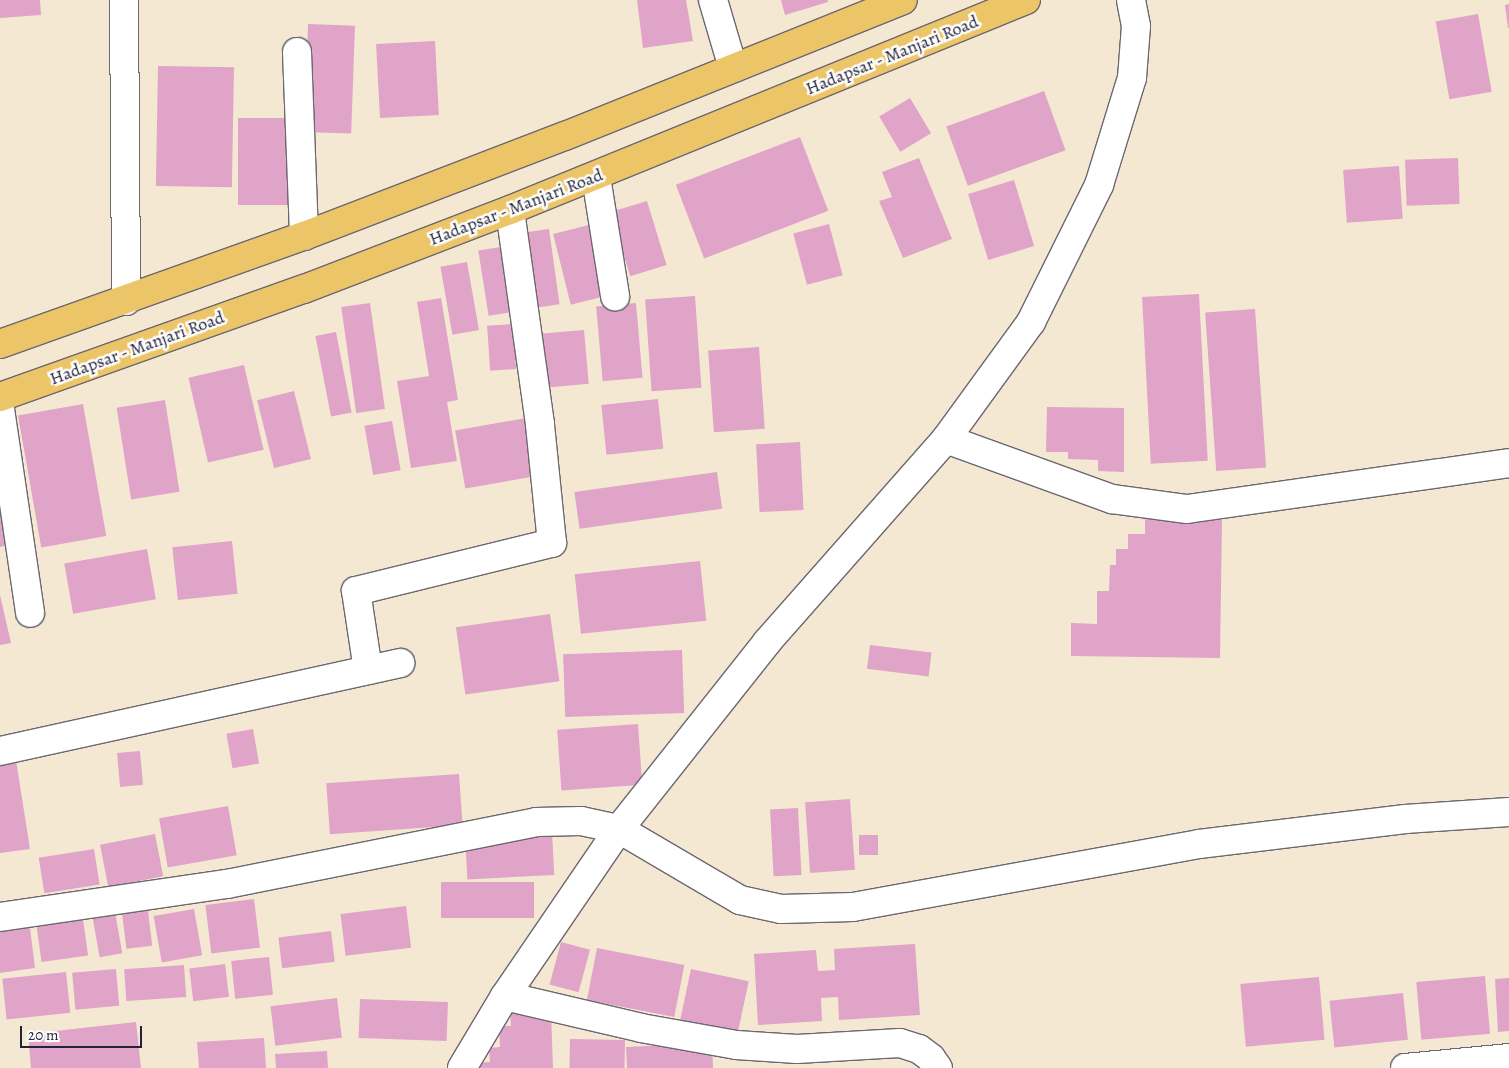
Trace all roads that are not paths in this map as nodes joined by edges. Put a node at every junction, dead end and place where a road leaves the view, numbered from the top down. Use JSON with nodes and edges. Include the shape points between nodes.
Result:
{"nodes":[{"id":1,"x":124,"y":0,"type":"edge"},
{"id":2,"x":713,"y":0,"type":"edge"},
{"id":3,"x":903,"y":0,"type":"edge"},
{"id":4,"x":1026,"y":0,"type":"edge"},
{"id":5,"x":1131,"y":0,"type":"edge"},
{"id":6,"x":297,"y":52,"type":"dead end"},
{"id":7,"x":733,"y":68,"type":"junction"},
{"id":8,"x":596,"y":177,"type":"junction"},
{"id":9,"x":510,"y":210,"type":"junction"},
{"id":10,"x":304,"y":236,"type":"junction"},
{"id":11,"x":615,"y":296,"type":"dead end"},
{"id":12,"x":126,"y":301,"type":"junction"},
{"id":13,"x":0,"y":344,"type":"edge"},
{"id":14,"x":0,"y":397,"type":"edge"},
{"id":15,"x":0,"y":409,"type":"edge"},
{"id":16,"x":946,"y":439,"type":"junction"},
{"id":17,"x":1509,"y":463,"type":"edge"},
{"id":18,"x":30,"y":613,"type":"dead end"},
{"id":19,"x":400,"y":663,"type":"dead end"},
{"id":20,"x":368,"y":670,"type":"junction"},
{"id":21,"x":0,"y":751,"type":"edge"},
{"id":22,"x":1509,"y":812,"type":"edge"},
{"id":23,"x":619,"y":829,"type":"junction"},
{"id":24,"x":0,"y":916,"type":"edge"},
{"id":25,"x":505,"y":996,"type":"junction"},
{"id":26,"x":1509,"y":1058,"type":"edge"},
{"id":27,"x":462,"y":1068,"type":"edge"},
{"id":28,"x":938,"y":1068,"type":"edge"},
{"id":29,"x":1405,"y":1068,"type":"edge"}],
"edges":[{"from":1,"to":12,"type":"street"},
{"from":2,"to":7,"type":"street"},
{"from":3,"to":7,"type":"main road"},
{"from":4,"to":8,"type":"main road","name":"Hadapsar - Manjari Road"},
{"from":5,"to":16,"type":"street","via":[[1136,26],[1132,78],[1099,185],[1031,322]]},
{"from":6,"to":10,"type":"street"},
{"from":7,"to":10,"type":"main road"},
{"from":8,"to":9,"type":"main road","name":"Hadapsar - Manjari Road"},
{"from":8,"to":11,"type":"street"},
{"from":9,"to":14,"type":"main road","name":"Hadapsar - Manjari Road","via":[[304,289]]},
{"from":9,"to":20,"type":"street","via":[[540,424],[552,543],[356,591]]},
{"from":10,"to":12,"type":"main road"},
{"from":12,"to":13,"type":"main road"},
{"from":15,"to":18,"type":"street"},
{"from":16,"to":17,"type":"street","via":[[1112,499],[1187,509]]},
{"from":16,"to":23,"type":"street","via":[[767,642]]},
{"from":19,"to":20,"type":"street"},
{"from":20,"to":21,"type":"street"},
{"from":22,"to":23,"type":"street","via":[[1405,819],[1199,844],[853,907],[790,909],[740,900]]},
{"from":23,"to":24,"type":"street","via":[[580,821],[536,822],[227,884]]},
{"from":23,"to":25,"type":"street"},
{"from":25,"to":27,"type":"street"},
{"from":25,"to":28,"type":"street","via":[[641,1028],[736,1045],[797,1049],[900,1043],[919,1049]]},
{"from":26,"to":29,"type":"street"}]}
